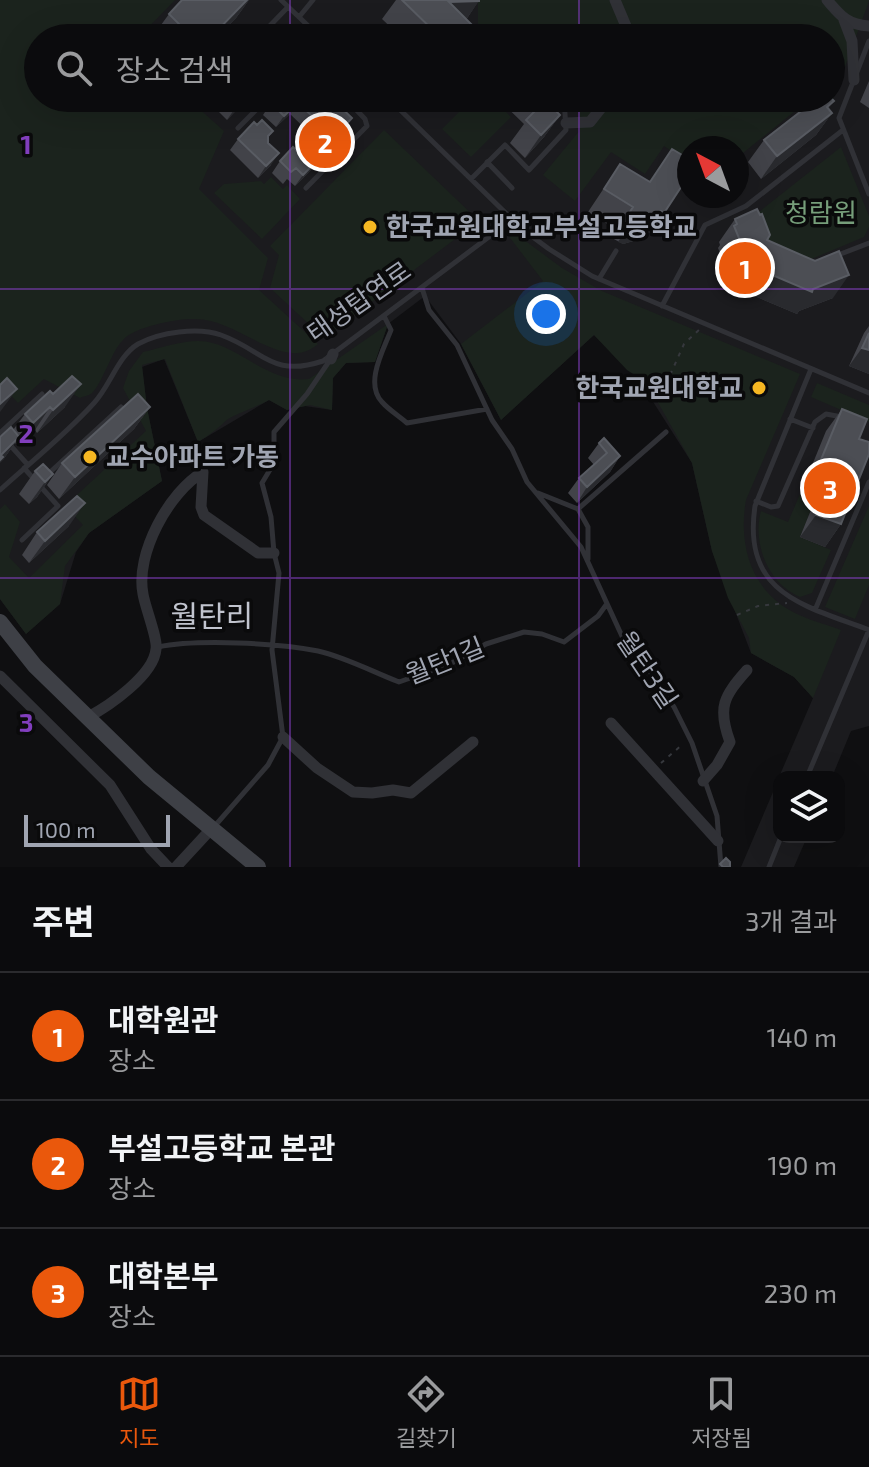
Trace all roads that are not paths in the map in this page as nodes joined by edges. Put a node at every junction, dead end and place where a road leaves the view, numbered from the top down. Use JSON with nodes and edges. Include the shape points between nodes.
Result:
{"nodes":[{"id":1,"x":281,"y":0,"type":"edge"},
{"id":2,"x":313,"y":0,"type":"edge"},
{"id":3,"x":615,"y":0,"type":"edge"},
{"id":4,"x":827,"y":0,"type":"edge"},
{"id":5,"x":288,"y":7,"type":"junction"},
{"id":6,"x":299,"y":17,"type":"junction"},
{"id":7,"x":844,"y":20,"type":"junction"},
{"id":8,"x":272,"y":24,"type":"edge"},
{"id":9,"x":306,"y":24,"type":"edge"},
{"id":10,"x":625,"y":24,"type":"edge"},
{"id":11,"x":869,"y":26,"type":"edge"},
{"id":12,"x":869,"y":41,"type":"edge"},
{"id":13,"x":854,"y":80,"type":"junction"},
{"id":14,"x":845,"y":103,"type":"edge"},
{"id":15,"x":254,"y":112,"type":"edge"},
{"id":16,"x":358,"y":112,"type":"edge"},
{"id":17,"x":402,"y":112,"type":"edge"},
{"id":18,"x":565,"y":112,"type":"edge"},
{"id":19,"x":598,"y":112,"type":"edge"},
{"id":20,"x":841,"y":112,"type":"edge"},
{"id":21,"x":566,"y":123,"type":"junction"},
{"id":22,"x":238,"y":128,"type":"dead end"},
{"id":23,"x":843,"y":130,"type":"junction"},
{"id":24,"x":487,"y":162,"type":"junction"},
{"id":25,"x":471,"y":179,"type":"junction"},
{"id":26,"x":866,"y":181,"type":"edge"},
{"id":27,"x":306,"y":188,"type":"dead end"},
{"id":28,"x":512,"y":188,"type":"dead end"},
{"id":29,"x":869,"y":194,"type":"edge"},
{"id":30,"x":749,"y":204,"type":"edge"},
{"id":31,"x":742,"y":208,"type":"edge"},
{"id":32,"x":747,"y":208,"type":"edge"},
{"id":33,"x":750,"y":217,"type":"edge"},
{"id":34,"x":513,"y":219,"type":"junction"},
{"id":35,"x":869,"y":243,"type":"edge"},
{"id":36,"x":616,"y":251,"type":"dead end"},
{"id":37,"x":832,"y":258,"type":"edge"},
{"id":38,"x":599,"y":279,"type":"junction"},
{"id":39,"x":422,"y":288,"type":"junction"},
{"id":40,"x":662,"y":306,"type":"junction"},
{"id":41,"x":384,"y":316,"type":"junction"},
{"id":42,"x":332,"y":356,"type":"junction"},
{"id":43,"x":811,"y":369,"type":"junction"},
{"id":44,"x":869,"y":393,"type":"edge"},
{"id":45,"x":42,"y":394,"type":"edge"},
{"id":46,"x":121,"y":407,"type":"edge"},
{"id":47,"x":487,"y":409,"type":"junction"},
{"id":48,"x":790,"y":419,"type":"junction"},
{"id":49,"x":847,"y":420,"type":"edge"},
{"id":50,"x":813,"y":428,"type":"junction"},
{"id":51,"x":666,"y":432,"type":"dead end"},
{"id":52,"x":0,"y":433,"type":"edge"},
{"id":53,"x":26,"y":467,"type":"junction"},
{"id":54,"x":869,"y":483,"type":"edge"},
{"id":55,"x":38,"y":484,"type":"junction"},
{"id":56,"x":0,"y":490,"type":"edge"},
{"id":57,"x":536,"y":492,"type":"junction"},
{"id":58,"x":756,"y":501,"type":"junction"},
{"id":59,"x":578,"y":509,"type":"junction"},
{"id":60,"x":22,"y":540,"type":"dead end"},
{"id":61,"x":274,"y":553,"type":"junction"},
{"id":62,"x":588,"y":560,"type":"junction"},
{"id":63,"x":606,"y":605,"type":"junction"},
{"id":64,"x":815,"y":610,"type":"junction"},
{"id":65,"x":0,"y":622,"type":"edge"},
{"id":66,"x":869,"y":630,"type":"edge"},
{"id":67,"x":272,"y":646,"type":"junction"},
{"id":68,"x":157,"y":648,"type":"junction"},
{"id":69,"x":747,"y":670,"type":"dead end"},
{"id":70,"x":0,"y":676,"type":"edge"},
{"id":71,"x":88,"y":717,"type":"junction"},
{"id":72,"x":611,"y":723,"type":"dead end"},
{"id":73,"x":283,"y":737,"type":"junction"},
{"id":74,"x":473,"y":742,"type":"dead end"},
{"id":75,"x":810,"y":771,"type":"edge"},
{"id":76,"x":703,"y":781,"type":"junction"},
{"id":77,"x":212,"y":828,"type":"junction"},
{"id":78,"x":718,"y":841,"type":"junction"},
{"id":79,"x":779,"y":843,"type":"edge"},
{"id":80,"x":168,"y":867,"type":"edge"},
{"id":81,"x":176,"y":867,"type":"edge"},
{"id":82,"x":258,"y":867,"type":"edge"},
{"id":83,"x":721,"y":867,"type":"edge"},
{"id":84,"x":769,"y":867,"type":"edge"}],
"edges":[{"from":1,"to":5,"type":"lane"},
{"from":2,"to":6,"type":"lane"},
{"from":3,"to":10,"type":"street"},
{"from":4,"to":7,"type":"street"},
{"from":5,"to":6,"type":"lane"},
{"from":5,"to":8,"type":"lane"},
{"from":6,"to":9,"type":"lane"},
{"from":7,"to":11,"type":"street"},
{"from":7,"to":13,"type":"street","via":[[852,41]]},
{"from":12,"to":13,"type":"lane"},
{"from":13,"to":14,"type":"lane"},
{"from":15,"to":22,"type":"lane"},
{"from":16,"to":27,"type":"lane","via":[[367,126]]},
{"from":17,"to":25,"type":"lane"},
{"from":18,"to":21,"type":"lane"},
{"from":19,"to":21,"type":"street","via":[[590,122]]},
{"from":20,"to":23,"type":"lane"},
{"from":21,"to":24,"type":"lane","via":[[564,133],[529,170],[505,145]]},
{"from":23,"to":26,"type":"lane"},
{"from":23,"to":30,"type":"lane"},
{"from":24,"to":25,"type":"lane"},
{"from":24,"to":28,"type":"lane"},
{"from":25,"to":34,"type":"lane"},
{"from":26,"to":29,"type":"lane"},
{"from":31,"to":40,"type":"lane","via":[[705,225]]},
{"from":32,"to":33,"type":"lane"},
{"from":34,"to":38,"type":"lane","via":[[549,249]]},
{"from":34,"to":39,"type":"lane","name":"태성탑연로"},
{"from":35,"to":37,"type":"lane"},
{"from":36,"to":38,"type":"lane"},
{"from":38,"to":40,"type":"lane"},
{"from":39,"to":41,"type":"lane","name":"태성탑연로"},
{"from":39,"to":47,"type":"lane","name":"월탄3길","via":[[429,310],[457,345]]},
{"from":40,"to":43,"type":"lane"},
{"from":41,"to":42,"type":"lane","name":"태성탑연로"},
{"from":41,"to":47,"type":"lane","via":[[391,330],[376,370],[375,392],[381,401],[407,423]]},
{"from":42,"to":53,"type":"lane","name":"태성탑연로","via":[[301,368],[279,365],[203,330],[149,339],[134,346],[91,407]]},
{"from":42,"to":61,"type":"lane","via":[[274,432],[274,463],[262,483]]},
{"from":43,"to":44,"type":"lane"},
{"from":43,"to":48,"type":"lane"},
{"from":45,"to":52,"type":"lane"},
{"from":46,"to":55,"type":"lane"},
{"from":47,"to":57,"type":"lane","name":"월탄3길"},
{"from":48,"to":50,"type":"lane"},
{"from":48,"to":58,"type":"lane"},
{"from":49,"to":50,"type":"lane","via":[[826,414]]},
{"from":50,"to":58,"type":"lane","via":[[778,506]]},
{"from":51,"to":59,"type":"lane"},
{"from":52,"to":53,"type":"lane"},
{"from":53,"to":55,"type":"lane"},
{"from":53,"to":56,"type":"lane","name":"태성탑연로"},
{"from":54,"to":64,"type":"lane"},
{"from":55,"to":60,"type":"lane","via":[[58,506]]},
{"from":57,"to":59,"type":"lane"},
{"from":57,"to":62,"type":"lane","name":"월탄3길"},
{"from":58,"to":64,"type":"lane","via":[[759,561],[771,583]]},
{"from":59,"to":62,"type":"lane","name":"월탄3길","via":[[588,527]]},
{"from":61,"to":67,"type":"lane","via":[[279,573]]},
{"from":61,"to":68,"type":"street","via":[[258,553],[204,515],[203,472],[192,478],[172,499],[143,571],[142,591]]},
{"from":62,"to":63,"type":"lane","name":"월탄3길"},
{"from":63,"to":67,"type":"lane","name":"월탄1길","via":[[564,642],[524,632],[399,682],[320,652]]},
{"from":63,"to":76,"type":"lane","name":"월탄3길","via":[[627,647],[654,676],[689,738]]},
{"from":64,"to":66,"type":"lane"},
{"from":65,"to":71,"type":"main road","via":[[35,666]]},
{"from":66,"to":75,"type":"lane"},
{"from":67,"to":68,"type":"lane","name":"월탄1길","via":[[177,643]]},
{"from":67,"to":73,"type":"lane"},
{"from":68,"to":71,"type":"street","via":[[147,670]]},
{"from":69,"to":76,"type":"street","via":[[726,694],[722,720],[730,742]]},
{"from":70,"to":80,"type":"street","via":[[110,785]]},
{"from":71,"to":77,"type":"main road","via":[[149,777]]},
{"from":72,"to":78,"type":"street"},
{"from":73,"to":74,"type":"street","via":[[353,792],[372,793],[411,793]]},
{"from":73,"to":77,"type":"lane","via":[[268,765]]},
{"from":76,"to":78,"type":"lane","name":"월탄3길","via":[[717,816]]},
{"from":77,"to":81,"type":"street"},
{"from":77,"to":82,"type":"main road"},
{"from":78,"to":83,"type":"lane","name":"월탄3길"},
{"from":79,"to":84,"type":"lane"}]}
